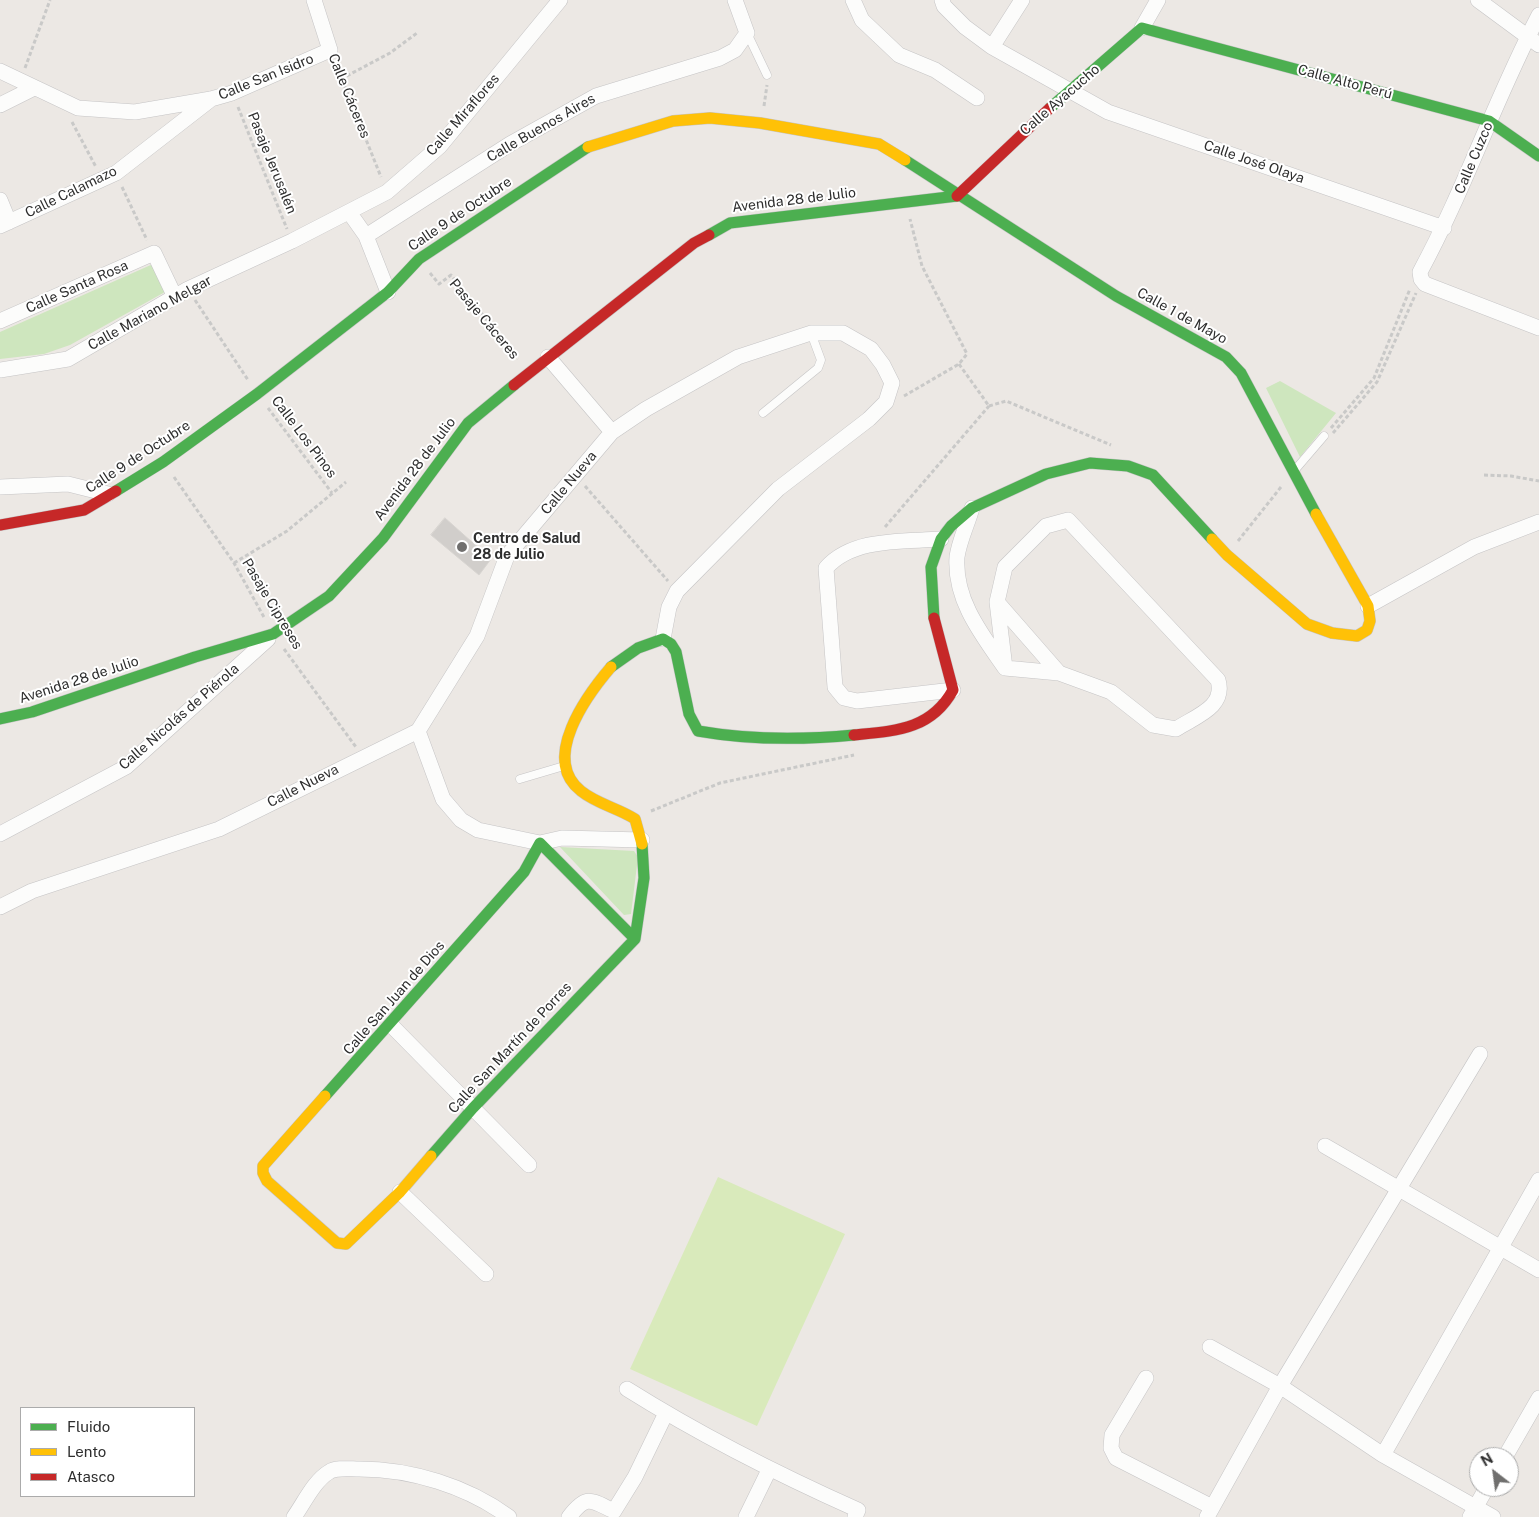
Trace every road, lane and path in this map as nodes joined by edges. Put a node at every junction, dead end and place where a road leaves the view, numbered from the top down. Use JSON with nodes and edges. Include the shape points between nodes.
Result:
{"nodes":[{"id":1,"x":50,"y":0,"type":"edge"},
{"id":2,"x":314,"y":0,"type":"edge"},
{"id":3,"x":560,"y":0,"type":"edge"},
{"id":4,"x":735,"y":0,"type":"edge"},
{"id":5,"x":854,"y":0,"type":"edge"},
{"id":6,"x":942,"y":0,"type":"edge"},
{"id":7,"x":1022,"y":0,"type":"edge"},
{"id":8,"x":1158,"y":0,"type":"edge"},
{"id":9,"x":1478,"y":0,"type":"edge"},
{"id":10,"x":1539,"y":15,"type":"edge"},
{"id":11,"x":1142,"y":28,"type":"junction"},
{"id":12,"x":416,"y":33,"type":"dead end"},
{"id":13,"x":747,"y":33,"type":"junction"},
{"id":14,"x":1533,"y":41,"type":"edge"},
{"id":15,"x":992,"y":47,"type":"junction"},
{"id":16,"x":330,"y":50,"type":"junction"},
{"id":17,"x":0,"y":71,"type":"edge"},
{"id":18,"x":767,"y":75,"type":"joint"},
{"id":19,"x":341,"y":78,"type":"junction"},
{"id":20,"x":20,"y":81,"type":"junction"},
{"id":21,"x":34,"y":88,"type":"junction"},
{"id":22,"x":1067,"y":91,"type":"junction"},
{"id":23,"x":232,"y":93,"type":"junction"},
{"id":24,"x":977,"y":98,"type":"dead end"},
{"id":25,"x":211,"y":99,"type":"junction"},
{"id":26,"x":61,"y":101,"type":"junction"},
{"id":27,"x":0,"y":105,"type":"edge"},
{"id":28,"x":1489,"y":121,"type":"junction"},
{"id":29,"x":760,"y":123,"type":"junction"},
{"id":30,"x":1539,"y":156,"type":"edge"},
{"id":31,"x":109,"y":176,"type":"junction"},
{"id":32,"x":387,"y":192,"type":"junction"},
{"id":33,"x":957,"y":196,"type":"junction"},
{"id":34,"x":0,"y":200,"type":"edge"},
{"id":35,"x":906,"y":201,"type":"junction"},
{"id":36,"x":349,"y":212,"type":"junction"},
{"id":37,"x":4,"y":224,"type":"edge"},
{"id":38,"x":1444,"y":228,"type":"junction"},
{"id":39,"x":366,"y":236,"type":"junction"},
{"id":40,"x":292,"y":241,"type":"junction"},
{"id":41,"x":154,"y":253,"type":"junction"},
{"id":42,"x":419,"y":259,"type":"junction"},
{"id":43,"x":1421,"y":279,"type":"junction"},
{"id":44,"x":188,"y":289,"type":"junction"},
{"id":45,"x":388,"y":292,"type":"junction"},
{"id":46,"x":175,"y":297,"type":"junction"},
{"id":47,"x":0,"y":321,"type":"edge"},
{"id":48,"x":1539,"y":328,"type":"edge"},
{"id":49,"x":811,"y":333,"type":"junction"},
{"id":50,"x":548,"y":357,"type":"junction"},
{"id":51,"x":959,"y":364,"type":"junction"},
{"id":52,"x":0,"y":370,"type":"edge"},
{"id":53,"x":529,"y":372,"type":"junction"},
{"id":54,"x":257,"y":394,"type":"junction"},
{"id":55,"x":886,"y":402,"type":"junction"},
{"id":56,"x":989,"y":406,"type":"junction"},
{"id":57,"x":762,"y":413,"type":"dead end"},
{"id":58,"x":612,"y":432,"type":"junction"},
{"id":59,"x":1324,"y":436,"type":"junction"},
{"id":60,"x":1104,"y":441,"type":"dead end"},
{"id":61,"x":163,"y":462,"type":"junction"},
{"id":62,"x":1293,"y":473,"type":"junction"},
{"id":63,"x":576,"y":475,"type":"junction"},
{"id":64,"x":1484,"y":476,"type":"dead end"},
{"id":65,"x":1539,"y":481,"type":"edge"},
{"id":66,"x":346,"y":482,"type":"dead end"},
{"id":67,"x":0,"y":487,"type":"edge"},
{"id":68,"x":332,"y":493,"type":"junction"},
{"id":69,"x":108,"y":494,"type":"junction"},
{"id":70,"x":972,"y":508,"type":"junction"},
{"id":71,"x":895,"y":516,"type":"dead end"},
{"id":72,"x":1539,"y":522,"type":"edge"},
{"id":73,"x":0,"y":526,"type":"edge"},
{"id":74,"x":941,"y":539,"type":"junction"},
{"id":75,"x":1227,"y":555,"type":"junction"},
{"id":76,"x":234,"y":563,"type":"junction"},
{"id":77,"x":677,"y":591,"type":"junction"},
{"id":78,"x":998,"y":602,"type":"junction"},
{"id":79,"x":1368,"y":606,"type":"junction"},
{"id":80,"x":273,"y":634,"type":"junction"},
{"id":81,"x":663,"y":639,"type":"junction"},
{"id":82,"x":1005,"y":668,"type":"junction"},
{"id":83,"x":1059,"y":673,"type":"junction"},
{"id":84,"x":953,"y":690,"type":"junction"},
{"id":85,"x":0,"y":720,"type":"edge"},
{"id":86,"x":418,"y":731,"type":"junction"},
{"id":87,"x":857,"y":754,"type":"dead end"},
{"id":88,"x":362,"y":757,"type":"junction"},
{"id":89,"x":566,"y":765,"type":"junction"},
{"id":90,"x":520,"y":779,"type":"dead end"},
{"id":91,"x":635,"y":819,"type":"junction"},
{"id":92,"x":20,"y":824,"type":"junction"},
{"id":93,"x":0,"y":827,"type":"edge"},
{"id":94,"x":0,"y":834,"type":"edge"},
{"id":95,"x":642,"y":840,"type":"junction"},
{"id":96,"x":540,"y":843,"type":"junction"},
{"id":97,"x":0,"y":907,"type":"edge"},
{"id":98,"x":635,"y":938,"type":"junction"},
{"id":99,"x":391,"y":1025,"type":"junction"},
{"id":100,"x":1480,"y":1054,"type":"dead end"},
{"id":101,"x":473,"y":1108,"type":"junction"},
{"id":102,"x":1325,"y":1146,"type":"dead end"},
{"id":103,"x":529,"y":1165,"type":"dead end"},
{"id":104,"x":1539,"y":1180,"type":"edge"},
{"id":105,"x":1400,"y":1189,"type":"junction"},
{"id":106,"x":400,"y":1192,"type":"junction"},
{"id":107,"x":337,"y":1243,"type":"joint"},
{"id":108,"x":1501,"y":1246,"type":"junction"},
{"id":109,"x":1539,"y":1270,"type":"edge"},
{"id":110,"x":486,"y":1274,"type":"dead end"},
{"id":111,"x":1210,"y":1347,"type":"dead end"},
{"id":112,"x":1146,"y":1378,"type":"dead end"},
{"id":113,"x":1280,"y":1386,"type":"junction"},
{"id":114,"x":627,"y":1389,"type":"dead end"},
{"id":115,"x":1539,"y":1398,"type":"edge"},
{"id":116,"x":666,"y":1413,"type":"junction"},
{"id":117,"x":1511,"y":1447,"type":"edge"},
{"id":118,"x":1383,"y":1455,"type":"junction"},
{"id":119,"x":768,"y":1470,"type":"junction"},
{"id":120,"x":1481,"y":1497,"type":"edge"},
{"id":121,"x":1210,"y":1512,"type":"edge"},
{"id":122,"x":1473,"y":1512,"type":"edge"},
{"id":123,"x":617,"y":1514,"type":"edge"},
{"id":124,"x":294,"y":1517,"type":"edge"},
{"id":125,"x":509,"y":1517,"type":"edge"},
{"id":126,"x":569,"y":1517,"type":"edge"},
{"id":127,"x":746,"y":1517,"type":"edge"},
{"id":128,"x":855,"y":1517,"type":"edge"},
{"id":129,"x":1493,"y":1517,"type":"edge"}],
"edges":[{"from":1,"to":20,"type":"path"},
{"from":2,"to":16,"type":"street","name":"Calle Cáceres"},
{"from":3,"to":32,"type":"street","name":"Calle Miraflores","via":[[440,146]]},
{"from":4,"to":13,"type":"street"},
{"from":5,"to":24,"type":"street","via":[[862,20],[899,55],[934,70]]},
{"from":6,"to":15,"type":"street","via":[[965,27]]},
{"from":7,"to":15,"type":"street"},
{"from":8,"to":11,"type":"street","name":"Calle Ayacucho"},
{"from":9,"to":14,"type":"street"},
{"from":10,"to":14,"type":"street","name":"Calle Cuzco"},
{"from":11,"to":22,"type":"street","name":"Calle Ayacucho"},
{"from":11,"to":28,"type":"street","name":"Calle Alto Perú"},
{"from":12,"to":19,"type":"path","via":[[390,53]]},
{"from":13,"to":18,"type":"lane"},
{"from":13,"to":39,"type":"street","name":"Calle Buenos Aires","via":[[735,50],[720,58],[596,96],[510,144]]},
{"from":14,"to":28,"type":"street","name":"Calle Cuzco"},
{"from":15,"to":22,"type":"street"},
{"from":16,"to":19,"type":"path","name":"Calle Cáceres"},
{"from":16,"to":23,"type":"street","name":"Calle San Isidro"},
{"from":17,"to":20,"type":"street","name":"Calle San Isidro"},
{"from":18,"to":29,"type":"path"},
{"from":19,"to":32,"type":"path","name":"Calle Cáceres"},
{"from":20,"to":21,"type":"street","name":"Calle San Isidro"},
{"from":21,"to":26,"type":"street","name":"Calle San Isidro"},
{"from":21,"to":27,"type":"street"},
{"from":22,"to":33,"type":"street","name":"Calle Ayacucho"},
{"from":22,"to":38,"type":"street","name":"Calle José Olaya","via":[[1108,112]]},
{"from":23,"to":25,"type":"street","name":"Calle San Isidro"},
{"from":23,"to":40,"type":"path","name":"Pasaje Jerusalén"},
{"from":25,"to":26,"type":"street","name":"Calle San Isidro","via":[[136,112],[78,108]]},
{"from":25,"to":31,"type":"street","name":"Calle Calamazo"},
{"from":26,"to":31,"type":"path"},
{"from":28,"to":30,"type":"street","name":"Calle Alto Perú"},
{"from":28,"to":38,"type":"street","name":"Calle Cuzco"},
{"from":29,"to":33,"type":"street","name":"Calle 9 de Octubre","via":[[879,144]]},
{"from":29,"to":42,"type":"street","name":"Calle 9 de Octubre","via":[[710,118],[673,121],[585,148]]},
{"from":31,"to":37,"type":"street","name":"Calle Calamazo"},
{"from":31,"to":41,"type":"path"},
{"from":32,"to":36,"type":"street","name":"Calle Miraflores"},
{"from":33,"to":35,"type":"street","name":"Avenida 28 de Julio"},
{"from":33,"to":62,"type":"street","name":"Calle 1 de Mayo","via":[[1116,296],[1226,357],[1241,373]]},
{"from":34,"to":37,"type":"street"},
{"from":35,"to":50,"type":"street","name":"Avenida 28 de Julio","via":[[730,223],[694,243]]},
{"from":35,"to":51,"type":"path","via":[[922,266],[967,354]]},
{"from":36,"to":39,"type":"street"},
{"from":36,"to":40,"type":"street","name":"Calle Mariano Melgar"},
{"from":38,"to":43,"type":"street","name":"Calle Cuzco","via":[[1420,272]]},
{"from":39,"to":45,"type":"street"},
{"from":40,"to":44,"type":"street","name":"Calle Mariano Melgar"},
{"from":41,"to":46,"type":"street"},
{"from":41,"to":47,"type":"street","name":"Calle Santa Rosa"},
{"from":42,"to":45,"type":"street","name":"Calle 9 de Octubre"},
{"from":42,"to":53,"type":"path","name":"Pasaje Cáceres","via":[[439,284],[451,275]]},
{"from":43,"to":48,"type":"street","via":[[1426,284]]},
{"from":43,"to":59,"type":"path","via":[[1410,289],[1374,378]]},
{"from":43,"to":59,"type":"path","via":[[1377,382],[1332,435]]},
{"from":44,"to":46,"type":"street","name":"Calle Mariano Melgar"},
{"from":44,"to":54,"type":"path","name":"Calle Los Pinos"},
{"from":45,"to":54,"type":"street","name":"Calle 9 de Octubre"},
{"from":46,"to":52,"type":"street","name":"Calle Mariano Melgar","via":[[68,359]]},
{"from":49,"to":55,"type":"street","name":"Calle Nueva","via":[[843,333],[870,349],[884,365],[892,383]]},
{"from":49,"to":57,"type":"lane","via":[[821,360],[818,368]]},
{"from":49,"to":58,"type":"street","name":"Calle Nueva","via":[[738,357]]},
{"from":50,"to":53,"type":"street","name":"Avenida 28 de Julio"},
{"from":50,"to":58,"type":"street"},
{"from":51,"to":55,"type":"path","via":[[905,396]]},
{"from":51,"to":56,"type":"path"},
{"from":53,"to":80,"type":"street","name":"Avenida 28 de Julio","via":[[468,424],[383,538],[329,596]]},
{"from":54,"to":61,"type":"street","name":"Calle 9 de Octubre"},
{"from":54,"to":68,"type":"path","name":"Calle Los Pinos"},
{"from":55,"to":77,"type":"street","via":[[778,489]]},
{"from":56,"to":60,"type":"path","via":[[1006,401]]},
{"from":56,"to":71,"type":"path"},
{"from":58,"to":63,"type":"street","name":"Calle Nueva"},
{"from":59,"to":62,"type":"lane"},
{"from":61,"to":69,"type":"street","name":"Calle 9 de Octubre"},
{"from":61,"to":76,"type":"path","name":"Pasaje Cipreses"},
{"from":62,"to":75,"type":"path"},
{"from":62,"to":79,"type":"street","name":"Calle 1 de Mayo"},
{"from":63,"to":77,"type":"path"},
{"from":63,"to":86,"type":"street","name":"Calle Nueva","via":[[507,556],[477,636]]},
{"from":64,"to":65,"type":"path"},
{"from":66,"to":68,"type":"path"},
{"from":67,"to":69,"type":"street","via":[[68,484]]},
{"from":68,"to":76,"type":"path","via":[[287,531]]},
{"from":69,"to":73,"type":"street","name":"Calle 9 de Octubre","via":[[84,510]]},
{"from":70,"to":74,"type":"street"},
{"from":70,"to":75,"type":"street","via":[[1046,474],[1090,463],[1128,466],[1153,475]]},
{"from":70,"to":82,"type":"street","via":[[957,556],[962,599],[977,628]]},
{"from":72,"to":79,"type":"street","via":[[1474,547]]},
{"from":74,"to":84,"type":"street","via":[[931,567],[932,610]]},
{"from":74,"to":84,"type":"street","via":[[869,544],[835,557],[826,568],[835,687],[844,698],[857,701]]},
{"from":75,"to":79,"type":"street","via":[[1307,624],[1357,636],[1367,630],[1370,622]]},
{"from":76,"to":80,"type":"path","name":"Pasaje Cipreses"},
{"from":77,"to":81,"type":"street","via":[[669,607]]},
{"from":78,"to":82,"type":"street"},
{"from":78,"to":83,"type":"street"},
{"from":78,"to":83,"type":"street","via":[[1005,567],[1046,526],[1068,520],[1218,680],[1221,690],[1218,702],[1176,729],[1153,725],[1111,692]]},
{"from":80,"to":85,"type":"street","name":"Avenida 28 de Julio"},
{"from":80,"to":88,"type":"path","name":"Pasaje Cipreses"},
{"from":80,"to":92,"type":"street","name":"Calle Nicolás de Piérola","via":[[126,767]]},
{"from":81,"to":84,"type":"street","via":[[676,652],[689,714],[698,731],[712,735],[793,738],[885,732],[924,722],[944,706]]},
{"from":81,"to":89,"type":"street","via":[[638,648],[615,662],[594,687],[566,741]]},
{"from":82,"to":83,"type":"street"},
{"from":86,"to":88,"type":"street","name":"Calle Nueva"},
{"from":86,"to":96,"type":"street","via":[[443,799],[461,820],[478,830]]},
{"from":87,"to":91,"type":"path","via":[[720,783]]},
{"from":88,"to":97,"type":"street","name":"Calle Nueva","via":[[219,828],[32,891]]},
{"from":89,"to":90,"type":"lane"},
{"from":89,"to":91,"type":"street","via":[[578,790]]},
{"from":91,"to":95,"type":"street"},
{"from":92,"to":93,"type":"street"},
{"from":92,"to":94,"type":"street","name":"Calle Nicolás de Piérola"},
{"from":95,"to":96,"type":"street","via":[[562,838]]},
{"from":95,"to":98,"type":"street","via":[[644,878]]},
{"from":96,"to":98,"type":"street"},
{"from":96,"to":99,"type":"street","name":"Calle San Juan de Dios","via":[[524,872]]},
{"from":98,"to":101,"type":"street","name":"Calle San Martín de Porres"},
{"from":99,"to":101,"type":"street"},
{"from":99,"to":107,"type":"street","name":"Calle San Juan de Dios","via":[[263,1166],[266,1181]]},
{"from":100,"to":105,"type":"street"},
{"from":101,"to":103,"type":"street"},
{"from":101,"to":106,"type":"street","name":"Calle San Martín de Porres"},
{"from":102,"to":105,"type":"street"},
{"from":104,"to":108,"type":"street"},
{"from":105,"to":108,"type":"street"},
{"from":105,"to":113,"type":"street"},
{"from":106,"to":107,"type":"street","name":"Calle San Martín de Porres","via":[[346,1244]]},
{"from":106,"to":110,"type":"street"},
{"from":108,"to":109,"type":"street"},
{"from":108,"to":118,"type":"street"},
{"from":111,"to":113,"type":"street"},
{"from":112,"to":121,"type":"street","via":[[1112,1435],[1111,1448],[1116,1458]]},
{"from":113,"to":118,"type":"street"},
{"from":113,"to":121,"type":"street"},
{"from":114,"to":116,"type":"street"},
{"from":115,"to":117,"type":"street"},
{"from":116,"to":119,"type":"street"},
{"from":116,"to":123,"type":"street"},
{"from":118,"to":122,"type":"street"},
{"from":119,"to":127,"type":"street"},
{"from":119,"to":128,"type":"street","via":[[858,1510]]},
{"from":120,"to":122,"type":"street"},
{"from":122,"to":129,"type":"street"},
{"from":123,"to":126,"type":"street","via":[[585,1500]]},
{"from":124,"to":125,"type":"street","via":[[321,1477],[331,1470],[348,1469],[386,1469],[454,1486],[488,1501]]}]}
